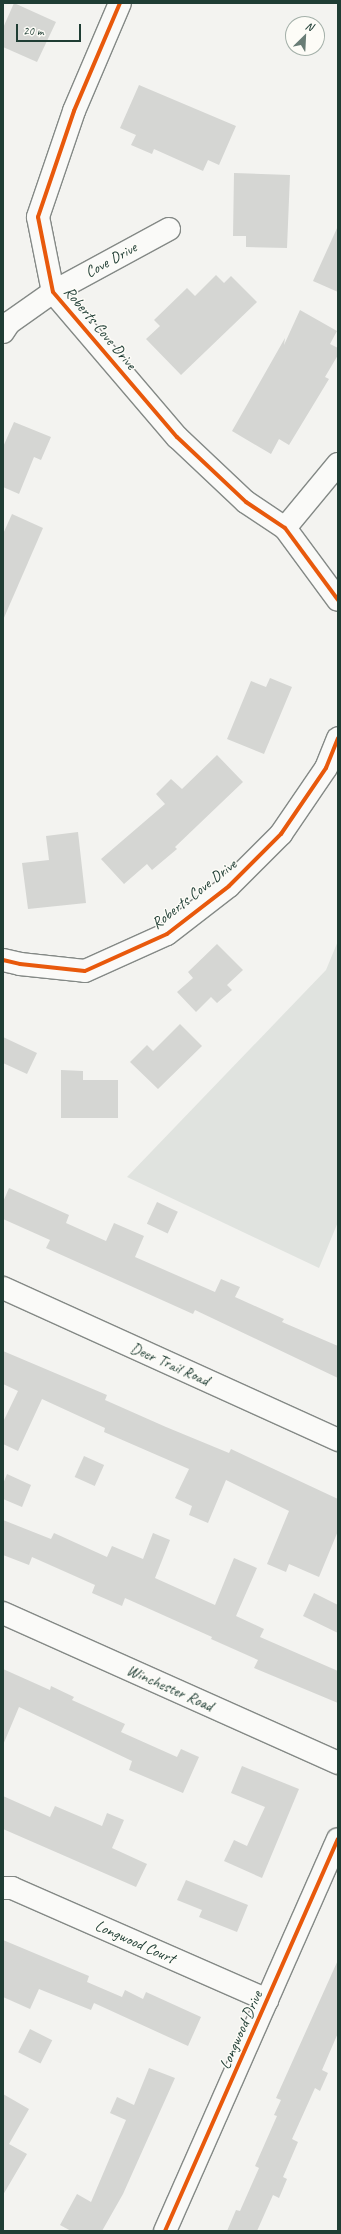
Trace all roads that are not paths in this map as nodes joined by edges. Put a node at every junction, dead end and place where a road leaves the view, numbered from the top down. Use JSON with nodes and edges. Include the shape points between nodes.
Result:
{"nodes":[{"id":1,"x":120,"y":3,"type":"edge"},
{"id":2,"x":169,"y":229,"type":"dead end"},
{"id":3,"x":53,"y":292,"type":"junction"},
{"id":4,"x":3,"y":332,"type":"edge"},
{"id":5,"x":338,"y":464,"type":"edge"},
{"id":6,"x":284,"y":528,"type":"junction"},
{"id":7,"x":338,"y":600,"type":"edge"},
{"id":8,"x":338,"y":738,"type":"edge"},
{"id":9,"x":3,"y":960,"type":"edge"},
{"id":10,"x":3,"y":1288,"type":"edge"},
{"id":11,"x":338,"y":1440,"type":"edge"},
{"id":12,"x":3,"y":1613,"type":"edge"},
{"id":13,"x":338,"y":1763,"type":"edge"},
{"id":14,"x":338,"y":1839,"type":"edge"},
{"id":15,"x":3,"y":1888,"type":"edge"},
{"id":16,"x":267,"y":2000,"type":"junction"},
{"id":17,"x":166,"y":2231,"type":"edge"}],
"edges":[{"from":1,"to":3,"type":"street","name":"Roberts Cove Drive","via":[[74,111],[38,217]]},
{"from":2,"to":3,"type":"street","name":"Cove Drive"},
{"from":3,"to":4,"type":"street","name":"Roberts Cove Drive","via":[[9,323]]},
{"from":3,"to":6,"type":"street","name":"Roberts Cove Drive","via":[[177,438],[246,502]]},
{"from":5,"to":6,"type":"street"},
{"from":6,"to":7,"type":"street","name":"Roberts Cove Drive"},
{"from":8,"to":9,"type":"street","name":"Roberts Cove Drive","via":[[326,768],[281,834],[229,886],[167,934],[85,971]]},
{"from":10,"to":11,"type":"street","name":"Deer Trail Road"},
{"from":12,"to":13,"type":"street","name":"Winchester Road"},
{"from":14,"to":16,"type":"street","name":"Longwood Drive"},
{"from":15,"to":16,"type":"street","name":"Longwood Court","via":[[12,1888]]},
{"from":16,"to":17,"type":"street","name":"Longwood Drive"}]}
